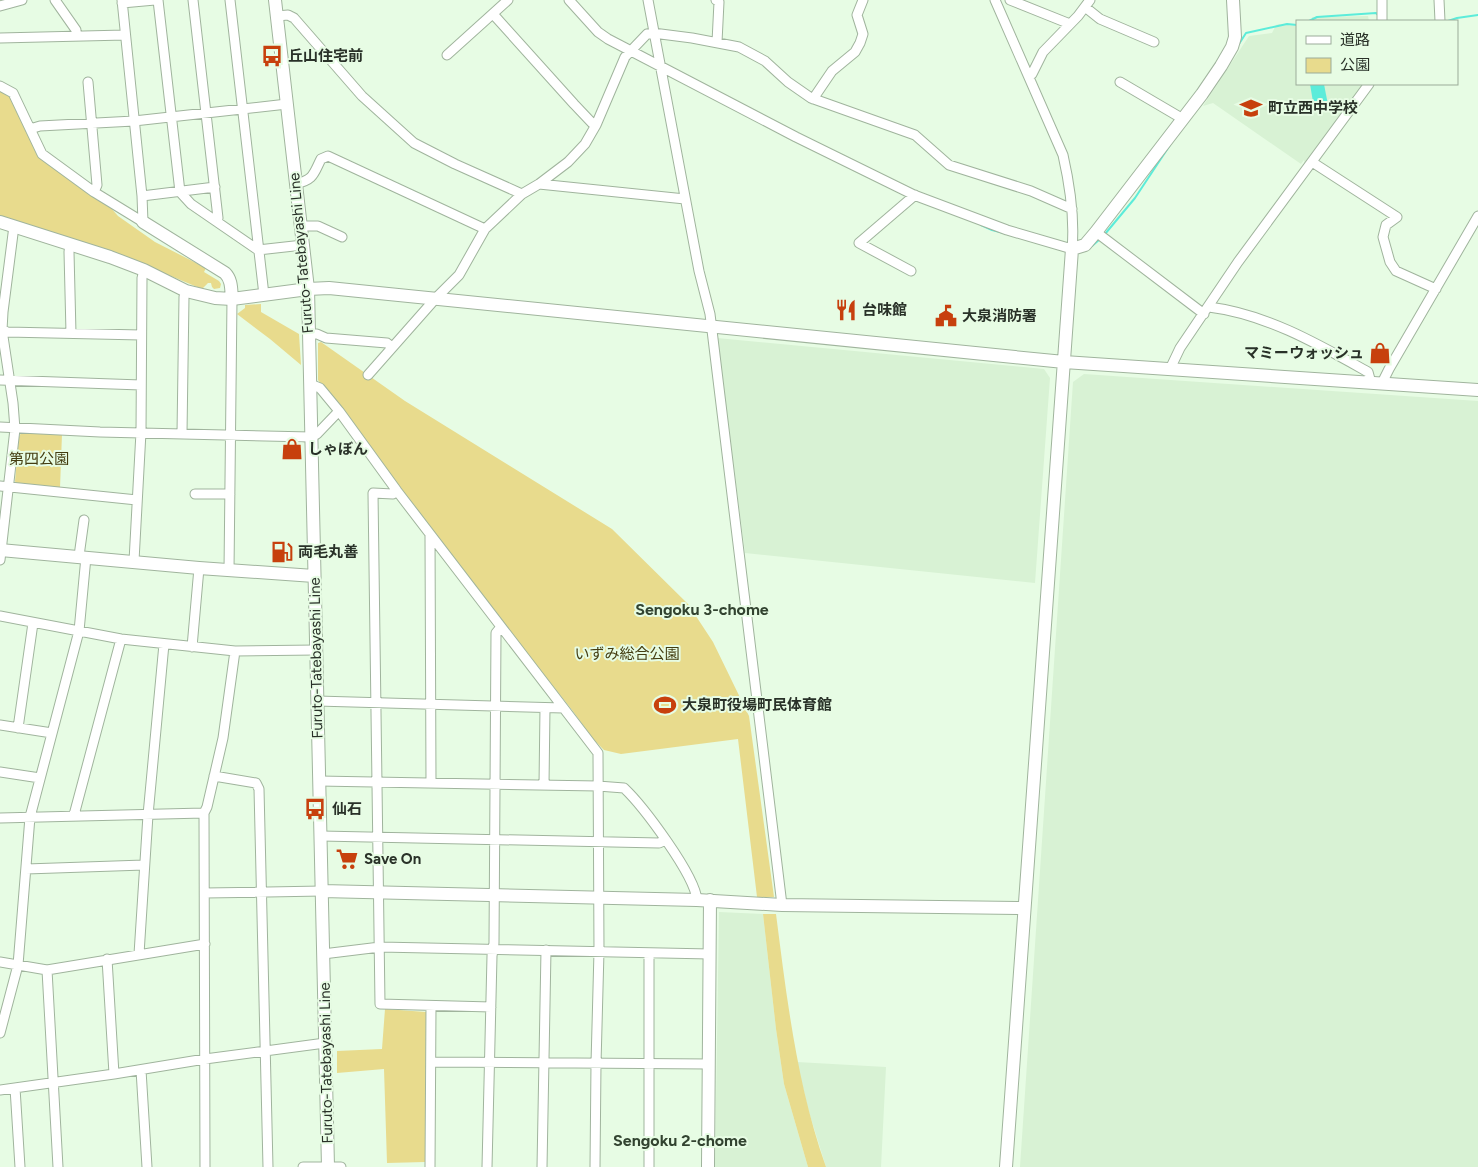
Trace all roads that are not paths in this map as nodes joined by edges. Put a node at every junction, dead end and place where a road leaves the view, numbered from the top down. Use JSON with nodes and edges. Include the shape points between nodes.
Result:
{"nodes":[{"id":1,"x":22,"y":0,"type":"edge"},
{"id":2,"x":55,"y":0,"type":"edge"},
{"id":3,"x":157,"y":0,"type":"edge"},
{"id":4,"x":193,"y":0,"type":"edge"},
{"id":5,"x":230,"y":0,"type":"edge"},
{"id":6,"x":276,"y":0,"type":"edge"},
{"id":7,"x":508,"y":0,"type":"edge"},
{"id":8,"x":569,"y":0,"type":"edge"},
{"id":9,"x":648,"y":0,"type":"edge"},
{"id":10,"x":716,"y":0,"type":"edge"},
{"id":11,"x":862,"y":0,"type":"edge"},
{"id":12,"x":995,"y":0,"type":"edge"},
{"id":13,"x":1010,"y":0,"type":"edge"},
{"id":14,"x":1233,"y":0,"type":"edge"},
{"id":15,"x":1382,"y":0,"type":"edge"},
{"id":16,"x":1439,"y":0,"type":"edge"},
{"id":17,"x":122,"y":2,"type":"edge"},
{"id":18,"x":1087,"y":3,"type":"edge"},
{"id":19,"x":0,"y":6,"type":"edge"},
{"id":20,"x":492,"y":14,"type":"junction"},
{"id":21,"x":277,"y":16,"type":"junction"},
{"id":22,"x":1382,"y":20,"type":"edge"},
{"id":23,"x":1440,"y":20,"type":"edge"},
{"id":24,"x":1070,"y":24,"type":"junction"},
{"id":25,"x":653,"y":34,"type":"junction"},
{"id":26,"x":125,"y":35,"type":"junction"},
{"id":27,"x":76,"y":36,"type":"junction"},
{"id":28,"x":0,"y":38,"type":"edge"},
{"id":29,"x":717,"y":42,"type":"junction"},
{"id":30,"x":1154,"y":42,"type":"dead end"},
{"id":31,"x":630,"y":52,"type":"junction"},
{"id":32,"x":446,"y":55,"type":"dead end"},
{"id":33,"x":660,"y":66,"type":"junction"},
{"id":34,"x":1029,"y":76,"type":"junction"},
{"id":35,"x":88,"y":82,"type":"dead end"},
{"id":36,"x":1120,"y":82,"type":"dead end"},
{"id":37,"x":1368,"y":85,"type":"edge"},
{"id":38,"x":0,"y":86,"type":"edge"},
{"id":39,"x":813,"y":98,"type":"junction"},
{"id":40,"x":287,"y":104,"type":"junction"},
{"id":41,"x":242,"y":109,"type":"junction"},
{"id":42,"x":206,"y":113,"type":"junction"},
{"id":43,"x":172,"y":116,"type":"junction"},
{"id":44,"x":1183,"y":119,"type":"junction"},
{"id":45,"x":134,"y":120,"type":"junction"},
{"id":46,"x":92,"y":123,"type":"junction"},
{"id":47,"x":596,"y":125,"type":"junction"},
{"id":48,"x":30,"y":129,"type":"junction"},
{"id":49,"x":1312,"y":162,"type":"junction"},
{"id":50,"x":296,"y":184,"type":"junction"},
{"id":51,"x":539,"y":184,"type":"junction"},
{"id":52,"x":215,"y":187,"type":"junction"},
{"id":53,"x":94,"y":192,"type":"junction"},
{"id":54,"x":180,"y":192,"type":"junction"},
{"id":55,"x":522,"y":194,"type":"junction"},
{"id":56,"x":915,"y":195,"type":"junction"},
{"id":57,"x":142,"y":196,"type":"junction"},
{"id":58,"x":686,"y":198,"type":"junction"},
{"id":59,"x":1072,"y":209,"type":"junction"},
{"id":60,"x":1478,"y":216,"type":"edge"},
{"id":61,"x":0,"y":222,"type":"edge"},
{"id":62,"x":143,"y":222,"type":"junction"},
{"id":63,"x":217,"y":222,"type":"junction"},
{"id":64,"x":14,"y":226,"type":"junction"},
{"id":65,"x":301,"y":226,"type":"junction"},
{"id":66,"x":485,"y":229,"type":"junction"},
{"id":67,"x":1096,"y":232,"type":"junction"},
{"id":68,"x":342,"y":237,"type":"dead end"},
{"id":69,"x":70,"y":244,"type":"junction"},
{"id":70,"x":303,"y":245,"type":"junction"},
{"id":71,"x":1072,"y":249,"type":"junction"},
{"id":72,"x":258,"y":250,"type":"junction"},
{"id":73,"x":144,"y":270,"type":"junction"},
{"id":74,"x":911,"y":272,"type":"dead end"},
{"id":75,"x":308,"y":289,"type":"junction"},
{"id":76,"x":1436,"y":290,"type":"junction"},
{"id":77,"x":186,"y":291,"type":"junction"},
{"id":78,"x":264,"y":295,"type":"junction"},
{"id":79,"x":436,"y":298,"type":"junction"},
{"id":80,"x":232,"y":299,"type":"junction"},
{"id":81,"x":1207,"y":311,"type":"junction"},
{"id":82,"x":711,"y":326,"type":"junction"},
{"id":83,"x":1,"y":329,"type":"edge"},
{"id":84,"x":71,"y":334,"type":"junction"},
{"id":85,"x":309,"y":334,"type":"junction"},
{"id":86,"x":141,"y":335,"type":"junction"},
{"id":87,"x":392,"y":347,"type":"junction"},
{"id":88,"x":1064,"y":362,"type":"junction"},
{"id":89,"x":1170,"y":369,"type":"junction"},
{"id":90,"x":368,"y":375,"type":"dead end"},
{"id":91,"x":5,"y":380,"type":"edge"},
{"id":92,"x":1376,"y":383,"type":"junction"},
{"id":93,"x":310,"y":384,"type":"junction"},
{"id":94,"x":141,"y":385,"type":"junction"},
{"id":95,"x":1478,"y":390,"type":"edge"},
{"id":96,"x":339,"y":411,"type":"junction"},
{"id":97,"x":0,"y":427,"type":"edge"},
{"id":98,"x":15,"y":429,"type":"junction"},
{"id":99,"x":141,"y":432,"type":"junction"},
{"id":100,"x":182,"y":434,"type":"junction"},
{"id":101,"x":231,"y":435,"type":"junction"},
{"id":102,"x":311,"y":437,"type":"junction"},
{"id":103,"x":5,"y":487,"type":"edge"},
{"id":104,"x":397,"y":491,"type":"junction"},
{"id":105,"x":195,"y":494,"type":"dead end"},
{"id":106,"x":230,"y":494,"type":"junction"},
{"id":107,"x":137,"y":500,"type":"junction"},
{"id":108,"x":84,"y":520,"type":"dead end"},
{"id":109,"x":430,"y":534,"type":"junction"},
{"id":110,"x":1,"y":553,"type":"edge"},
{"id":111,"x":83,"y":557,"type":"junction"},
{"id":112,"x":134,"y":561,"type":"junction"},
{"id":113,"x":199,"y":568,"type":"junction"},
{"id":114,"x":229,"y":570,"type":"junction"},
{"id":115,"x":314,"y":576,"type":"junction"},
{"id":116,"x":0,"y":616,"type":"edge"},
{"id":117,"x":33,"y":623,"type":"junction"},
{"id":118,"x":501,"y":627,"type":"junction"},
{"id":119,"x":79,"y":632,"type":"junction"},
{"id":120,"x":121,"y":640,"type":"junction"},
{"id":121,"x":164,"y":644,"type":"junction"},
{"id":122,"x":192,"y":647,"type":"junction"},
{"id":123,"x":316,"y":650,"type":"junction"},
{"id":124,"x":235,"y":651,"type":"junction"},
{"id":125,"x":317,"y":701,"type":"junction"},
{"id":126,"x":376,"y":702,"type":"junction"},
{"id":127,"x":431,"y":704,"type":"junction"},
{"id":128,"x":496,"y":706,"type":"junction"},
{"id":129,"x":545,"y":708,"type":"junction"},
{"id":130,"x":564,"y":708,"type":"junction"},
{"id":131,"x":0,"y":725,"type":"edge"},
{"id":132,"x":18,"y":728,"type":"junction"},
{"id":133,"x":52,"y":733,"type":"junction"},
{"id":134,"x":0,"y":772,"type":"edge"},
{"id":135,"x":214,"y":776,"type":"junction"},
{"id":136,"x":40,"y":778,"type":"junction"},
{"id":137,"x":319,"y":781,"type":"junction"},
{"id":138,"x":377,"y":782,"type":"junction"},
{"id":139,"x":431,"y":783,"type":"junction"},
{"id":140,"x":495,"y":784,"type":"junction"},
{"id":141,"x":544,"y":785,"type":"junction"},
{"id":142,"x":598,"y":786,"type":"junction"},
{"id":143,"x":204,"y":813,"type":"junction"},
{"id":144,"x":148,"y":815,"type":"junction"},
{"id":145,"x":74,"y":816,"type":"junction"},
{"id":146,"x":30,"y":817,"type":"junction"},
{"id":147,"x":0,"y":818,"type":"edge"},
{"id":148,"x":320,"y":836,"type":"junction"},
{"id":149,"x":378,"y":836,"type":"junction"},
{"id":150,"x":494,"y":839,"type":"junction"},
{"id":151,"x":666,"y":840,"type":"junction"},
{"id":152,"x":599,"y":841,"type":"junction"},
{"id":153,"x":144,"y":865,"type":"junction"},
{"id":154,"x":26,"y":869,"type":"junction"},
{"id":155,"x":322,"y":891,"type":"junction"},
{"id":156,"x":379,"y":892,"type":"junction"},
{"id":157,"x":205,"y":893,"type":"junction"},
{"id":158,"x":261,"y":893,"type":"junction"},
{"id":159,"x":494,"y":895,"type":"junction"},
{"id":160,"x":599,"y":897,"type":"junction"},
{"id":161,"x":704,"y":900,"type":"junction"},
{"id":162,"x":782,"y":905,"type":"junction"},
{"id":163,"x":1024,"y":908,"type":"junction"},
{"id":164,"x":205,"y":944,"type":"junction"},
{"id":165,"x":380,"y":947,"type":"junction"},
{"id":166,"x":493,"y":949,"type":"junction"},
{"id":167,"x":546,"y":950,"type":"junction"},
{"id":168,"x":599,"y":951,"type":"junction"},
{"id":169,"x":649,"y":952,"type":"junction"},
{"id":170,"x":139,"y":954,"type":"junction"},
{"id":171,"x":323,"y":954,"type":"junction"},
{"id":172,"x":710,"y":954,"type":"junction"},
{"id":173,"x":107,"y":959,"type":"junction"},
{"id":174,"x":0,"y":962,"type":"edge"},
{"id":175,"x":18,"y":965,"type":"junction"},
{"id":176,"x":47,"y":970,"type":"junction"},
{"id":177,"x":431,"y":1006,"type":"junction"},
{"id":178,"x":491,"y":1008,"type":"junction"},
{"id":179,"x":0,"y":1033,"type":"edge"},
{"id":180,"x":325,"y":1043,"type":"junction"},
{"id":181,"x":266,"y":1050,"type":"junction"},
{"id":182,"x":204,"y":1059,"type":"junction"},
{"id":183,"x":430,"y":1062,"type":"junction"},
{"id":184,"x":489,"y":1063,"type":"junction"},
{"id":185,"x":543,"y":1063,"type":"junction"},
{"id":186,"x":596,"y":1064,"type":"junction"},
{"id":187,"x":649,"y":1064,"type":"junction"},
{"id":188,"x":709,"y":1064,"type":"junction"},
{"id":189,"x":141,"y":1070,"type":"junction"},
{"id":190,"x":114,"y":1074,"type":"junction"},
{"id":191,"x":54,"y":1083,"type":"junction"},
{"id":192,"x":15,"y":1088,"type":"junction"},
{"id":193,"x":0,"y":1090,"type":"edge"},
{"id":194,"x":20,"y":1167,"type":"edge"},
{"id":195,"x":58,"y":1167,"type":"edge"},
{"id":196,"x":147,"y":1167,"type":"edge"},
{"id":197,"x":204,"y":1167,"type":"edge"},
{"id":198,"x":268,"y":1167,"type":"edge"},
{"id":199,"x":303,"y":1167,"type":"edge"},
{"id":200,"x":328,"y":1167,"type":"edge"},
{"id":201,"x":341,"y":1167,"type":"edge"},
{"id":202,"x":430,"y":1167,"type":"edge"},
{"id":203,"x":487,"y":1167,"type":"edge"},
{"id":204,"x":542,"y":1167,"type":"edge"},
{"id":205,"x":595,"y":1167,"type":"edge"},
{"id":206,"x":648,"y":1167,"type":"edge"},
{"id":207,"x":708,"y":1167,"type":"edge"},
{"id":208,"x":1006,"y":1167,"type":"edge"}],
"edges":[{"from":1,"to":19,"type":"street"},
{"from":2,"to":27,"type":"street","via":[[76,30]]},
{"from":3,"to":17,"type":"street"},
{"from":3,"to":43,"type":"street"},
{"from":4,"to":42,"type":"street"},
{"from":5,"to":41,"type":"street"},
{"from":6,"to":21,"type":"street","name":"Furuto-Tatebayashi Line"},
{"from":7,"to":20,"type":"street"},
{"from":8,"to":31,"type":"street","via":[[598,32]]},
{"from":9,"to":25,"type":"street"},
{"from":10,"to":29,"type":"street","via":[[719,2]]},
{"from":11,"to":39,"type":"street","via":[[857,15],[863,34],[860,43],[855,52],[832,71]]},
{"from":12,"to":34,"type":"street"},
{"from":13,"to":24,"type":"street"},
{"from":14,"to":44,"type":"street","via":[[1235,37],[1232,47]]},
{"from":15,"to":22,"type":"street"},
{"from":16,"to":23,"type":"street"},
{"from":17,"to":26,"type":"street"},
{"from":18,"to":24,"type":"street"},
{"from":18,"to":30,"type":"street","via":[[1100,20]]},
{"from":20,"to":32,"type":"street"},
{"from":20,"to":47,"type":"street"},
{"from":21,"to":40,"type":"street","name":"Furuto-Tatebayashi Line"},
{"from":21,"to":55,"type":"street","via":[[288,14],[294,18],[362,96],[414,143]]},
{"from":24,"to":34,"type":"street","via":[[1043,52]]},
{"from":25,"to":29,"type":"street"},
{"from":25,"to":31,"type":"street","via":[[647,34]]},
{"from":25,"to":33,"type":"street"},
{"from":26,"to":27,"type":"street"},
{"from":26,"to":45,"type":"street"},
{"from":27,"to":28,"type":"street"},
{"from":29,"to":39,"type":"street","via":[[739,47],[765,61],[788,82]]},
{"from":31,"to":33,"type":"street"},
{"from":31,"to":47,"type":"street","via":[[619,67]]},
{"from":33,"to":56,"type":"street"},
{"from":33,"to":58,"type":"street"},
{"from":34,"to":59,"type":"street","via":[[1063,155]]},
{"from":35,"to":46,"type":"street"},
{"from":36,"to":44,"type":"street"},
{"from":37,"to":49,"type":"street"},
{"from":38,"to":48,"type":"street","via":[[13,93]]},
{"from":39,"to":59,"type":"street","via":[[915,135],[949,165],[1031,191]]},
{"from":40,"to":41,"type":"street"},
{"from":40,"to":50,"type":"street","name":"Furuto-Tatebayashi Line"},
{"from":41,"to":42,"type":"street"},
{"from":41,"to":72,"type":"street"},
{"from":42,"to":43,"type":"street"},
{"from":42,"to":52,"type":"street"},
{"from":43,"to":45,"type":"street"},
{"from":43,"to":54,"type":"street"},
{"from":44,"to":67,"type":"street"},
{"from":45,"to":46,"type":"street"},
{"from":45,"to":57,"type":"street"},
{"from":46,"to":48,"type":"street"},
{"from":46,"to":53,"type":"street","via":[[97,185]]},
{"from":47,"to":51,"type":"street","via":[[585,144],[568,162]]},
{"from":48,"to":53,"type":"street","via":[[42,154]]},
{"from":49,"to":76,"type":"street","via":[[1397,217],[1386,225],[1383,237],[1390,262],[1396,271]]},
{"from":49,"to":81,"type":"street","via":[[1238,262]]},
{"from":50,"to":65,"type":"street","name":"Furuto-Tatebayashi Line"},
{"from":50,"to":66,"type":"street","via":[[308,180],[321,159],[328,156]]},
{"from":51,"to":55,"type":"street"},
{"from":51,"to":58,"type":"street"},
{"from":52,"to":54,"type":"street"},
{"from":52,"to":63,"type":"street"},
{"from":53,"to":62,"type":"street"},
{"from":54,"to":57,"type":"street"},
{"from":54,"to":63,"type":"street"},
{"from":55,"to":66,"type":"street"},
{"from":56,"to":71,"type":"street","via":[[1006,230]]},
{"from":56,"to":74,"type":"street","via":[[860,243]]},
{"from":57,"to":62,"type":"street"},
{"from":58,"to":82,"type":"street"},
{"from":59,"to":71,"type":"street"},
{"from":60,"to":76,"type":"street"},
{"from":61,"to":64,"type":"street"},
{"from":62,"to":80,"type":"street","via":[[229,277]]},
{"from":63,"to":72,"type":"street"},
{"from":64,"to":69,"type":"street"},
{"from":64,"to":83,"type":"street"},
{"from":65,"to":68,"type":"street","via":[[318,226]]},
{"from":65,"to":70,"type":"street","name":"Furuto-Tatebayashi Line"},
{"from":66,"to":79,"type":"street","via":[[459,275]]},
{"from":67,"to":71,"type":"street","via":[[1085,245]]},
{"from":67,"to":81,"type":"street"},
{"from":69,"to":73,"type":"street"},
{"from":69,"to":84,"type":"street"},
{"from":70,"to":72,"type":"street"},
{"from":70,"to":75,"type":"street","name":"Furuto-Tatebayashi Line"},
{"from":71,"to":88,"type":"street"},
{"from":72,"to":78,"type":"street"},
{"from":73,"to":77,"type":"street"},
{"from":73,"to":86,"type":"street"},
{"from":75,"to":78,"type":"street"},
{"from":75,"to":79,"type":"street"},
{"from":75,"to":85,"type":"street","name":"Furuto-Tatebayashi Line"},
{"from":76,"to":92,"type":"street"},
{"from":77,"to":80,"type":"street"},
{"from":77,"to":100,"type":"street"},
{"from":78,"to":80,"type":"street"},
{"from":79,"to":82,"type":"street"},
{"from":79,"to":87,"type":"street"},
{"from":80,"to":101,"type":"street"},
{"from":81,"to":89,"type":"street","via":[[1180,348]]},
{"from":81,"to":92,"type":"street","via":[[1231,310],[1252,316],[1319,344],[1368,372]]},
{"from":82,"to":88,"type":"street"},
{"from":82,"to":162,"type":"street"},
{"from":83,"to":84,"type":"street","via":[[7,332]]},
{"from":83,"to":91,"type":"street"},
{"from":84,"to":86,"type":"street"},
{"from":85,"to":87,"type":"street","via":[[387,343]]},
{"from":85,"to":93,"type":"street","name":"Furuto-Tatebayashi Line"},
{"from":86,"to":94,"type":"street"},
{"from":87,"to":90,"type":"street"},
{"from":88,"to":89,"type":"street"},
{"from":88,"to":163,"type":"street"},
{"from":89,"to":92,"type":"street"},
{"from":91,"to":94,"type":"street"},
{"from":91,"to":98,"type":"street","via":[[14,403]]},
{"from":92,"to":95,"type":"street"},
{"from":93,"to":96,"type":"street","via":[[320,388]]},
{"from":93,"to":102,"type":"street","name":"Furuto-Tatebayashi Line"},
{"from":94,"to":99,"type":"street"},
{"from":96,"to":102,"type":"street"},
{"from":96,"to":104,"type":"street"},
{"from":97,"to":98,"type":"street"},
{"from":98,"to":99,"type":"street"},
{"from":98,"to":103,"type":"street"},
{"from":99,"to":100,"type":"street"},
{"from":99,"to":107,"type":"street"},
{"from":100,"to":101,"type":"street"},
{"from":101,"to":102,"type":"street"},
{"from":101,"to":106,"type":"street"},
{"from":102,"to":115,"type":"street","name":"Furuto-Tatebayashi Line"},
{"from":103,"to":107,"type":"street"},
{"from":103,"to":110,"type":"street"},
{"from":104,"to":109,"type":"street"},
{"from":104,"to":126,"type":"street","via":[[392,494],[373,493]]},
{"from":105,"to":106,"type":"street"},
{"from":106,"to":114,"type":"street"},
{"from":107,"to":112,"type":"street"},
{"from":108,"to":111,"type":"street"},
{"from":109,"to":118,"type":"street"},
{"from":109,"to":127,"type":"street"},
{"from":110,"to":111,"type":"street"},
{"from":111,"to":112,"type":"street"},
{"from":111,"to":119,"type":"street"},
{"from":112,"to":113,"type":"street"},
{"from":113,"to":114,"type":"street"},
{"from":113,"to":122,"type":"street"},
{"from":114,"to":115,"type":"street"},
{"from":115,"to":123,"type":"street","name":"Furuto-Tatebayashi Line"},
{"from":116,"to":117,"type":"street"},
{"from":117,"to":119,"type":"street"},
{"from":117,"to":132,"type":"street"},
{"from":118,"to":128,"type":"street","via":[[496,633]]},
{"from":118,"to":130,"type":"street"},
{"from":119,"to":120,"type":"street"},
{"from":119,"to":133,"type":"street"},
{"from":120,"to":121,"type":"street"},
{"from":120,"to":145,"type":"street"},
{"from":121,"to":122,"type":"street"},
{"from":121,"to":144,"type":"street"},
{"from":122,"to":124,"type":"street"},
{"from":123,"to":124,"type":"street"},
{"from":123,"to":125,"type":"street","name":"Furuto-Tatebayashi Line"},
{"from":124,"to":135,"type":"street","via":[[223,738]]},
{"from":125,"to":126,"type":"street"},
{"from":125,"to":137,"type":"street","name":"Furuto-Tatebayashi Line"},
{"from":126,"to":127,"type":"street"},
{"from":126,"to":138,"type":"street"},
{"from":127,"to":128,"type":"street"},
{"from":127,"to":139,"type":"street"},
{"from":128,"to":129,"type":"street"},
{"from":128,"to":140,"type":"street"},
{"from":129,"to":130,"type":"street"},
{"from":129,"to":141,"type":"street"},
{"from":130,"to":142,"type":"street","via":[[598,753]]},
{"from":131,"to":132,"type":"street"},
{"from":132,"to":133,"type":"street"},
{"from":133,"to":136,"type":"street"},
{"from":134,"to":136,"type":"street"},
{"from":135,"to":143,"type":"street"},
{"from":135,"to":158,"type":"street","via":[[259,786]]},
{"from":136,"to":146,"type":"street"},
{"from":137,"to":138,"type":"street"},
{"from":137,"to":148,"type":"street","name":"Furuto-Tatebayashi Line"},
{"from":138,"to":139,"type":"street"},
{"from":138,"to":149,"type":"street"},
{"from":139,"to":140,"type":"street"},
{"from":140,"to":141,"type":"street"},
{"from":140,"to":150,"type":"street"},
{"from":141,"to":142,"type":"street"},
{"from":142,"to":151,"type":"street","via":[[624,788]]},
{"from":142,"to":152,"type":"street"},
{"from":143,"to":144,"type":"street"},
{"from":143,"to":157,"type":"street"},
{"from":144,"to":145,"type":"street"},
{"from":144,"to":153,"type":"street"},
{"from":145,"to":146,"type":"street"},
{"from":146,"to":147,"type":"street"},
{"from":146,"to":154,"type":"street"},
{"from":148,"to":149,"type":"street"},
{"from":148,"to":155,"type":"street","name":"Furuto-Tatebayashi Line"},
{"from":149,"to":150,"type":"street"},
{"from":149,"to":156,"type":"street"},
{"from":150,"to":152,"type":"street"},
{"from":150,"to":159,"type":"street"},
{"from":151,"to":152,"type":"street"},
{"from":151,"to":161,"type":"street"},
{"from":152,"to":160,"type":"street"},
{"from":153,"to":154,"type":"street"},
{"from":153,"to":170,"type":"street"},
{"from":154,"to":175,"type":"street"},
{"from":155,"to":156,"type":"street"},
{"from":155,"to":158,"type":"street"},
{"from":155,"to":171,"type":"street","name":"Furuto-Tatebayashi Line"},
{"from":156,"to":159,"type":"street"},
{"from":156,"to":165,"type":"street"},
{"from":157,"to":158,"type":"street"},
{"from":157,"to":164,"type":"street"},
{"from":158,"to":181,"type":"street"},
{"from":159,"to":160,"type":"street"},
{"from":159,"to":166,"type":"street"},
{"from":160,"to":161,"type":"street"},
{"from":160,"to":168,"type":"street"},
{"from":161,"to":162,"type":"street"},
{"from":161,"to":172,"type":"street"},
{"from":162,"to":163,"type":"street"},
{"from":163,"to":208,"type":"street"},
{"from":164,"to":170,"type":"street"},
{"from":164,"to":182,"type":"street"},
{"from":165,"to":166,"type":"street"},
{"from":165,"to":171,"type":"street"},
{"from":165,"to":177,"type":"street","via":[[380,1004]]},
{"from":166,"to":167,"type":"street"},
{"from":166,"to":178,"type":"street"},
{"from":167,"to":168,"type":"street"},
{"from":167,"to":185,"type":"street"},
{"from":168,"to":169,"type":"street"},
{"from":168,"to":186,"type":"street"},
{"from":169,"to":172,"type":"street"},
{"from":169,"to":187,"type":"street"},
{"from":170,"to":173,"type":"street"},
{"from":171,"to":180,"type":"street","name":"Furuto-Tatebayashi Line"},
{"from":172,"to":188,"type":"street"},
{"from":173,"to":176,"type":"street"},
{"from":173,"to":190,"type":"street"},
{"from":174,"to":175,"type":"street"},
{"from":175,"to":176,"type":"street"},
{"from":175,"to":179,"type":"street"},
{"from":176,"to":191,"type":"street"},
{"from":177,"to":178,"type":"street"},
{"from":177,"to":183,"type":"street"},
{"from":178,"to":184,"type":"street"},
{"from":180,"to":181,"type":"street"},
{"from":180,"to":200,"type":"street","name":"Furuto-Tatebayashi Line"},
{"from":181,"to":182,"type":"street"},
{"from":181,"to":198,"type":"street"},
{"from":182,"to":189,"type":"street"},
{"from":182,"to":197,"type":"street"},
{"from":183,"to":184,"type":"street"},
{"from":183,"to":202,"type":"street"},
{"from":184,"to":185,"type":"street"},
{"from":184,"to":203,"type":"street"},
{"from":185,"to":186,"type":"street"},
{"from":185,"to":204,"type":"street"},
{"from":186,"to":187,"type":"street"},
{"from":186,"to":205,"type":"street"},
{"from":187,"to":188,"type":"street"},
{"from":187,"to":206,"type":"street"},
{"from":188,"to":207,"type":"street"},
{"from":189,"to":190,"type":"street"},
{"from":189,"to":196,"type":"street"},
{"from":190,"to":191,"type":"street"},
{"from":191,"to":192,"type":"street"},
{"from":191,"to":195,"type":"street"},
{"from":192,"to":193,"type":"street"},
{"from":192,"to":194,"type":"street"},
{"from":199,"to":200,"type":"street"},
{"from":200,"to":201,"type":"street"}]}
